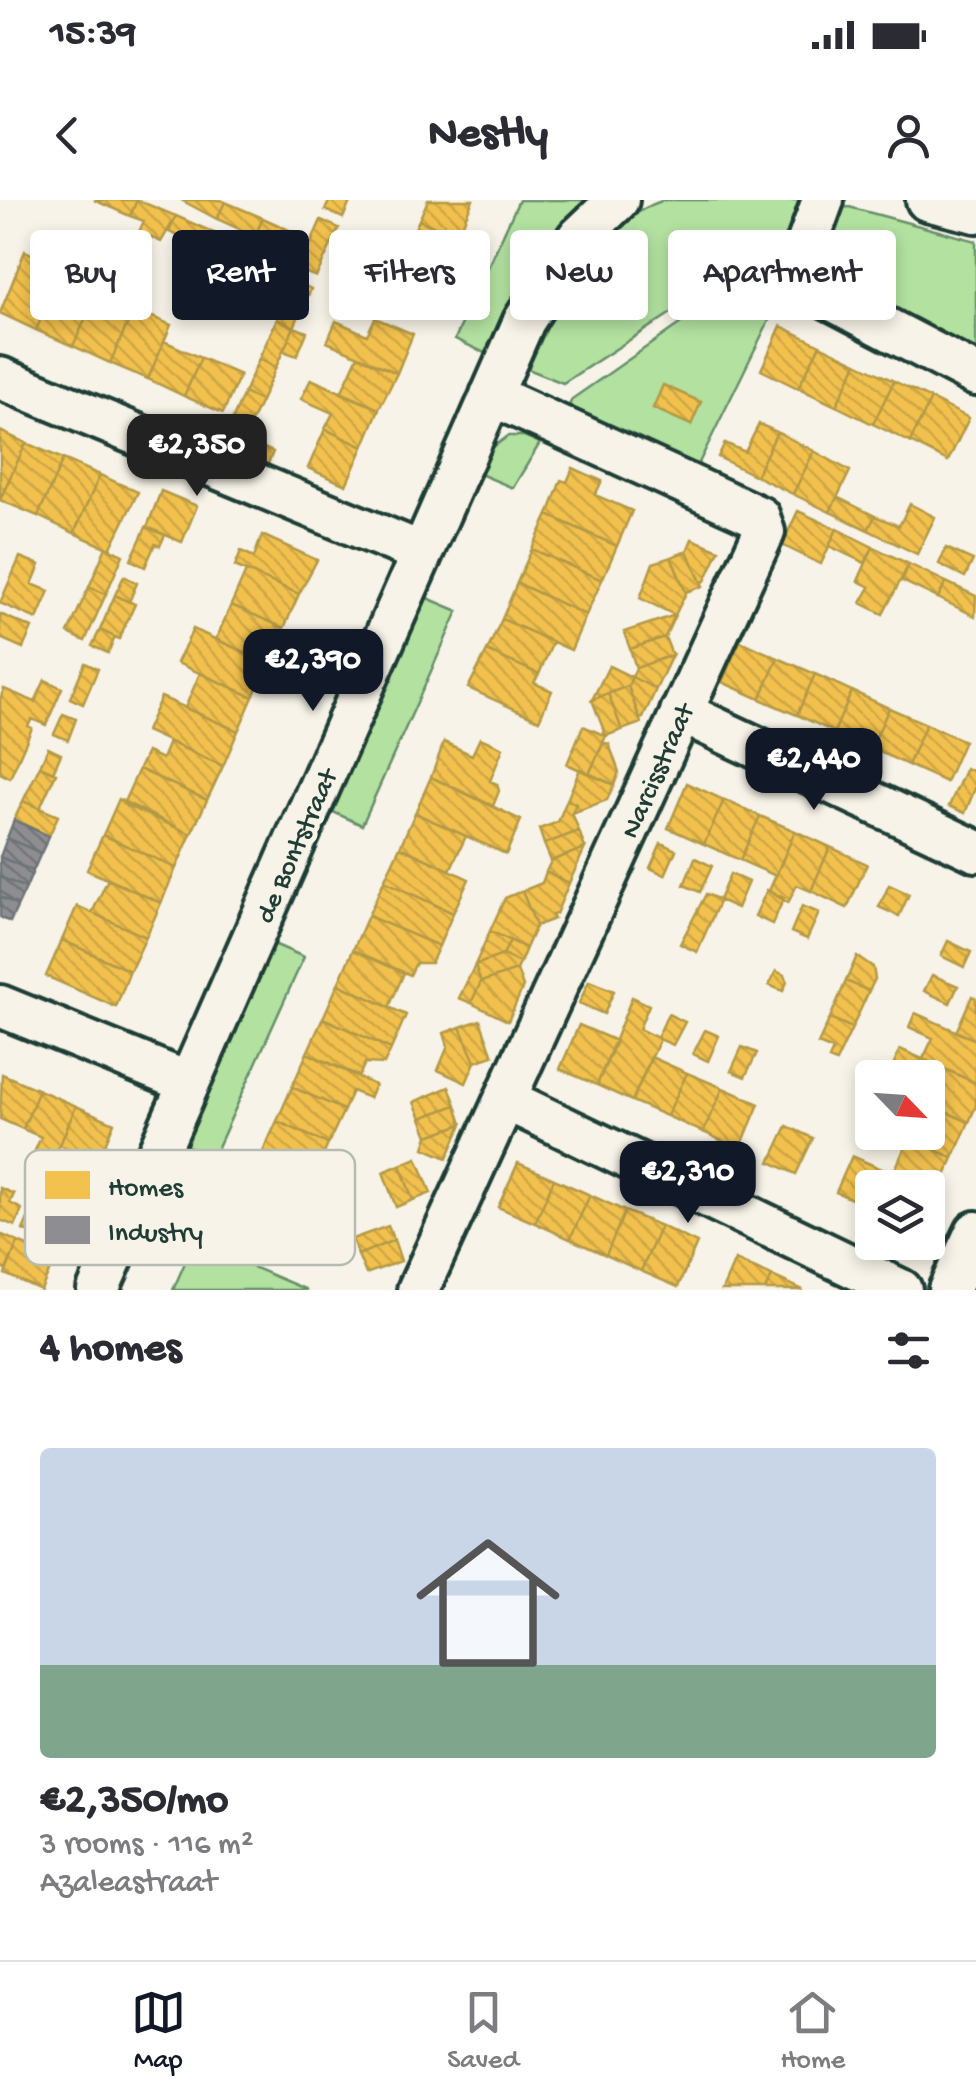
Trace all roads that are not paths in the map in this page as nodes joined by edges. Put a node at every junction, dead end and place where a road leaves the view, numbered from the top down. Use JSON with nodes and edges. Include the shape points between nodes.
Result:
{"nodes":[{"id":1,"x":618,"y":200,"type":"edge"},
{"id":2,"x":824,"y":200,"type":"edge"},
{"id":3,"x":927,"y":200,"type":"edge"},
{"id":4,"x":976,"y":212,"type":"edge"},
{"id":5,"x":976,"y":374,"type":"edge"},
{"id":6,"x":0,"y":378,"type":"edge"},
{"id":7,"x":492,"y":395,"type":"junction"},
{"id":8,"x":422,"y":553,"type":"junction"},
{"id":9,"x":682,"y":712,"type":"junction"},
{"id":10,"x":976,"y":851,"type":"edge"},
{"id":11,"x":0,"y":1006,"type":"edge"},
{"id":12,"x":189,"y":1083,"type":"junction"},
{"id":13,"x":505,"y":1099,"type":"junction"},
{"id":14,"x":160,"y":1150,"type":"edge"},
{"id":15,"x":976,"y":1232,"type":"edge"},
{"id":16,"x":109,"y":1265,"type":"edge"},
{"id":17,"x":98,"y":1290,"type":"edge"},
{"id":18,"x":418,"y":1290,"type":"edge"},
{"id":19,"x":901,"y":1290,"type":"edge"},
{"id":20,"x":949,"y":1290,"type":"edge"}],
"edges":[{"from":1,"to":7,"type":"street","name":"de Bontstraat","via":[[559,264],[524,321]]},
{"from":2,"to":5,"type":"street","via":[[794,280]]},
{"from":3,"to":4,"type":"street"},
{"from":6,"to":8,"type":"street"},
{"from":7,"to":8,"type":"street","name":"de Bontstraat"},
{"from":7,"to":9,"type":"street","name":"Narcisstraat","via":[[759,518],[764,532]]},
{"from":8,"to":12,"type":"street","name":"de Bontstraat"},
{"from":9,"to":10,"type":"street"},
{"from":9,"to":13,"type":"street","name":"Narcisstraat"},
{"from":11,"to":12,"type":"street"},
{"from":12,"to":14,"type":"street","name":"de Bontstraat"},
{"from":13,"to":18,"type":"street","name":"Narcisstraat"},
{"from":13,"to":19,"type":"street"},
{"from":15,"to":20,"type":"street"},
{"from":16,"to":17,"type":"street","name":"de Bontstraat"}]}
